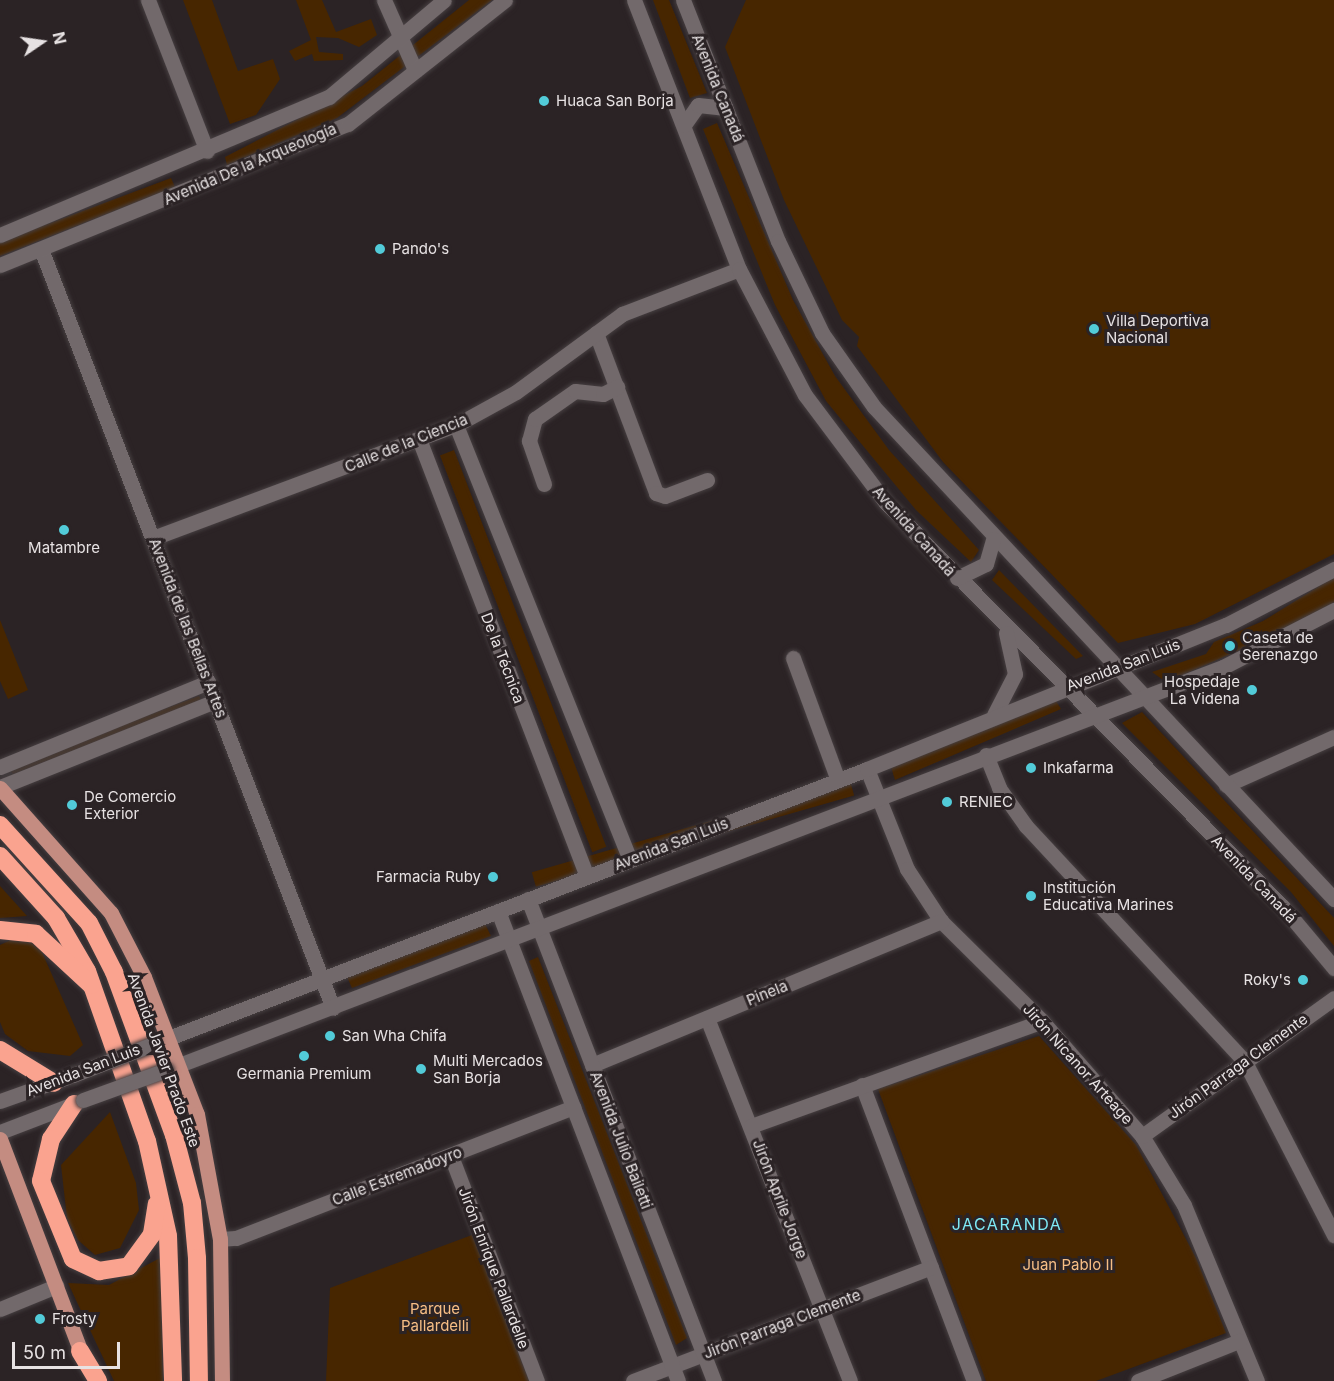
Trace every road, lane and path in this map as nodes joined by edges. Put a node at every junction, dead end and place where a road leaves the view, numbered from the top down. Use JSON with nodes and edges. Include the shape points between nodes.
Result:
{"nodes":[{"id":1,"x":148,"y":0,"type":"edge"},
{"id":2,"x":384,"y":0,"type":"edge"},
{"id":3,"x":444,"y":0,"type":"edge"},
{"id":4,"x":505,"y":0,"type":"edge"},
{"id":5,"x":633,"y":0,"type":"edge"},
{"id":6,"x":684,"y":0,"type":"edge"},
{"id":7,"x":399,"y":37,"type":"junction"},
{"id":8,"x":415,"y":70,"type":"junction"},
{"id":9,"x":726,"y":108,"type":"junction"},
{"id":10,"x":684,"y":125,"type":"junction"},
{"id":11,"x":207,"y":151,"type":"junction"},
{"id":12,"x":0,"y":235,"type":"edge"},
{"id":13,"x":41,"y":249,"type":"junction"},
{"id":14,"x":0,"y":265,"type":"edge"},
{"id":15,"x":739,"y":269,"type":"junction"},
{"id":16,"x":596,"y":333,"type":"junction"},
{"id":17,"x":617,"y":387,"type":"junction"},
{"id":18,"x":456,"y":425,"type":"junction"},
{"id":19,"x":419,"y":439,"type":"junction"},
{"id":20,"x":707,"y":480,"type":"dead end"},
{"id":21,"x":544,"y":484,"type":"dead end"},
{"id":22,"x":153,"y":538,"type":"junction"},
{"id":23,"x":993,"y":539,"type":"junction"},
{"id":24,"x":1334,"y":569,"type":"edge"},
{"id":25,"x":957,"y":578,"type":"junction"},
{"id":26,"x":1334,"y":610,"type":"edge"},
{"id":27,"x":1003,"y":627,"type":"junction"},
{"id":28,"x":793,"y":658,"type":"dead end"},
{"id":29,"x":1115,"y":668,"type":"junction"},
{"id":30,"x":208,"y":682,"type":"junction"},
{"id":31,"x":1067,"y":687,"type":"junction"},
{"id":32,"x":1143,"y":697,"type":"junction"},
{"id":33,"x":215,"y":701,"type":"junction"},
{"id":34,"x":994,"y":715,"type":"junction"},
{"id":35,"x":1094,"y":715,"type":"junction"},
{"id":36,"x":1334,"y":737,"type":"edge"},
{"id":37,"x":986,"y":755,"type":"junction"},
{"id":38,"x":0,"y":767,"type":"edge"},
{"id":39,"x":867,"y":769,"type":"junction"},
{"id":40,"x":838,"y":780,"type":"junction"},
{"id":41,"x":1226,"y":785,"type":"junction"},
{"id":42,"x":0,"y":788,"type":"edge"},
{"id":43,"x":879,"y":800,"type":"junction"},
{"id":44,"x":0,"y":825,"type":"edge"},
{"id":45,"x":0,"y":856,"type":"edge"},
{"id":46,"x":630,"y":859,"type":"junction"},
{"id":47,"x":587,"y":876,"type":"junction"},
{"id":48,"x":528,"y":899,"type":"junction"},
{"id":49,"x":1334,"y":899,"type":"edge"},
{"id":50,"x":498,"y":911,"type":"junction"},
{"id":51,"x":941,"y":921,"type":"junction"},
{"id":52,"x":538,"y":928,"type":"junction"},
{"id":53,"x":0,"y":930,"type":"edge"},
{"id":54,"x":509,"y":939,"type":"junction"},
{"id":55,"x":1334,"y":968,"type":"edge"},
{"id":56,"x":323,"y":981,"type":"junction"},
{"id":57,"x":93,"y":986,"type":"junction"},
{"id":58,"x":1334,"y":998,"type":"edge"},
{"id":59,"x":333,"y":1008,"type":"junction"},
{"id":60,"x":707,"y":1018,"type":"junction"},
{"id":61,"x":1042,"y":1021,"type":"junction"},
{"id":62,"x":160,"y":1041,"type":"junction"},
{"id":63,"x":0,"y":1050,"type":"edge"},
{"id":64,"x":1245,"y":1062,"type":"junction"},
{"id":65,"x":592,"y":1065,"type":"junction"},
{"id":66,"x":172,"y":1067,"type":"junction"},
{"id":67,"x":54,"y":1083,"type":"junction"},
{"id":68,"x":862,"y":1085,"type":"junction"},
{"id":69,"x":0,"y":1101,"type":"edge"},
{"id":70,"x":79,"y":1102,"type":"junction"},
{"id":71,"x":573,"y":1107,"type":"junction"},
{"id":72,"x":752,"y":1126,"type":"junction"},
{"id":73,"x":0,"y":1132,"type":"edge"},
{"id":74,"x":1142,"y":1136,"type":"junction"},
{"id":75,"x":0,"y":1138,"type":"edge"},
{"id":76,"x":451,"y":1156,"type":"junction"},
{"id":77,"x":159,"y":1193,"type":"junction"},
{"id":78,"x":1334,"y":1235,"type":"edge"},
{"id":79,"x":220,"y":1239,"type":"junction"},
{"id":80,"x":931,"y":1267,"type":"junction"},
{"id":81,"x":56,"y":1286,"type":"junction"},
{"id":82,"x":822,"y":1308,"type":"junction"},
{"id":83,"x":0,"y":1309,"type":"edge"},
{"id":84,"x":1239,"y":1341,"type":"junction"},
{"id":85,"x":80,"y":1351,"type":"junction"},
{"id":86,"x":704,"y":1355,"type":"junction"},
{"id":87,"x":675,"y":1374,"type":"edge"},
{"id":88,"x":200,"y":1377,"type":"edge"},
{"id":89,"x":92,"y":1381,"type":"edge"},
{"id":90,"x":98,"y":1381,"type":"edge"},
{"id":91,"x":173,"y":1381,"type":"edge"},
{"id":92,"x":222,"y":1381,"type":"edge"},
{"id":93,"x":537,"y":1381,"type":"edge"},
{"id":94,"x":633,"y":1381,"type":"edge"},
{"id":95,"x":714,"y":1381,"type":"edge"},
{"id":96,"x":850,"y":1381,"type":"edge"},
{"id":97,"x":974,"y":1381,"type":"edge"},
{"id":98,"x":1138,"y":1381,"type":"edge"},
{"id":99,"x":1257,"y":1381,"type":"edge"}],
"edges":[{"from":1,"to":11,"type":"street"},
{"from":2,"to":7,"type":"street"},
{"from":3,"to":7,"type":"street","name":"Avenida De la Arqueología"},
{"from":4,"to":8,"type":"street","name":"Avenida De la Arqueología"},
{"from":5,"to":10,"type":"street","name":"Avenida Canadá"},
{"from":6,"to":9,"type":"street","name":"Avenida Canadá"},
{"from":7,"to":8,"type":"street"},
{"from":7,"to":11,"type":"street","name":"Avenida De la Arqueología","via":[[329,97]]},
{"from":8,"to":13,"type":"street","name":"Avenida De la Arqueología","via":[[337,129]]},
{"from":9,"to":10,"type":"street","via":[[698,105]]},
{"from":9,"to":23,"type":"street","name":"Avenida Canadá","via":[[778,241],[822,333],[874,407]]},
{"from":10,"to":15,"type":"street","name":"Avenida Canadá"},
{"from":11,"to":12,"type":"street","name":"Avenida De la Arqueología"},
{"from":13,"to":14,"type":"street","name":"Avenida De la Arqueología"},
{"from":13,"to":22,"type":"street","name":"Avenida de las Bellas Artes"},
{"from":15,"to":16,"type":"street","name":"Calle de la Ciencia","via":[[622,314]]},
{"from":15,"to":25,"type":"street","name":"Avenida Canadá","via":[[805,395],[886,503]]},
{"from":16,"to":17,"type":"street"},
{"from":16,"to":18,"type":"street","name":"Calle de la Ciencia","via":[[516,392]]},
{"from":17,"to":20,"type":"street","via":[[656,493],[664,496]]},
{"from":17,"to":21,"type":"street","via":[[603,394],[575,391],[535,419],[530,441]]},
{"from":18,"to":19,"type":"street","name":"Calle de la Ciencia"},
{"from":18,"to":46,"type":"street"},
{"from":19,"to":22,"type":"street","name":"Calle de la Ciencia"},
{"from":19,"to":47,"type":"street","name":"De la Técnica"},
{"from":22,"to":30,"type":"street","name":"Avenida de las Bellas Artes"},
{"from":23,"to":25,"type":"street","via":[[986,564]]},
{"from":23,"to":29,"type":"street","name":"Avenida Canadá"},
{"from":24,"to":29,"type":"street","name":"Avenida San Luis","via":[[1255,612]]},
{"from":25,"to":27,"type":"street","name":"Avenida Canadá"},
{"from":26,"to":32,"type":"street","name":"Avenida San Luis","via":[[1223,667]]},
{"from":27,"to":31,"type":"street","name":"Avenida Canadá"},
{"from":27,"to":34,"type":"street","via":[[1014,650],[1015,674]]},
{"from":28,"to":40,"type":"street"},
{"from":29,"to":31,"type":"street","name":"Avenida San Luis"},
{"from":29,"to":32,"type":"street","name":"Avenida Canadá"},
{"from":30,"to":33,"type":"street","name":"Avenida de las Bellas Artes"},
{"from":30,"to":38,"type":"street"},
{"from":31,"to":34,"type":"street","name":"Avenida San Luis"},
{"from":31,"to":35,"type":"street","name":"Avenida Canadá"},
{"from":32,"to":35,"type":"street","name":"Avenida San Luis"},
{"from":32,"to":41,"type":"street","name":"Avenida Canadá"},
{"from":33,"to":42,"type":"street"},
{"from":33,"to":56,"type":"street","name":"Avenida de las Bellas Artes"},
{"from":34,"to":39,"type":"street","name":"Avenida San Luis"},
{"from":35,"to":37,"type":"street","name":"Avenida San Luis"},
{"from":35,"to":55,"type":"street","name":"Avenida Canadá","via":[[1283,907]]},
{"from":36,"to":41,"type":"street"},
{"from":37,"to":43,"type":"street","name":"Avenida San Luis"},
{"from":37,"to":64,"type":"street","via":[[999,788],[1032,833]]},
{"from":39,"to":40,"type":"street","name":"Avenida San Luis"},
{"from":39,"to":43,"type":"street","name":"Jirón Nicanor Arteage"},
{"from":40,"to":46,"type":"street","name":"Avenida San Luis"},
{"from":41,"to":49,"type":"street","name":"Avenida Canadá"},
{"from":42,"to":62,"type":"main road","name":"Avenida Javier Prado Este","via":[[111,913]]},
{"from":43,"to":51,"type":"street","name":"Jirón Nicanor Arteage","via":[[907,869]]},
{"from":43,"to":52,"type":"street","name":"Avenida San Luis"},
{"from":44,"to":88,"type":"highway","name":"Avenida Javier Prado Este","via":[[88,923],[114,972],[174,1135],[192,1203]]},
{"from":45,"to":57,"type":"highway","via":[[69,937]]},
{"from":46,"to":47,"type":"street","name":"Avenida San Luis"},
{"from":47,"to":48,"type":"street","name":"Avenida San Luis"},
{"from":48,"to":50,"type":"street","name":"Avenida San Luis"},
{"from":48,"to":52,"type":"street","name":"Avenida Julio Bailetti"},
{"from":50,"to":54,"type":"street"},
{"from":50,"to":56,"type":"street","name":"Avenida San Luis"},
{"from":51,"to":60,"type":"street","name":"Pinela"},
{"from":51,"to":61,"type":"street","name":"Jirón Nicanor Arteage"},
{"from":52,"to":54,"type":"street","name":"Avenida San Luis"},
{"from":52,"to":65,"type":"street","name":"Avenida Julio Bailetti"},
{"from":53,"to":57,"type":"highway","via":[[36,934]]},
{"from":54,"to":59,"type":"street","name":"Avenida San Luis"},
{"from":54,"to":71,"type":"street"},
{"from":56,"to":59,"type":"street","name":"Avenida de las Bellas Artes"},
{"from":56,"to":62,"type":"street","name":"Avenida San Luis"},
{"from":57,"to":77,"type":"highway","via":[[147,1141]]},
{"from":58,"to":64,"type":"street","name":"Jirón Parraga Clemente"},
{"from":59,"to":66,"type":"street","name":"Avenida San Luis"},
{"from":60,"to":65,"type":"street","name":"Pinela"},
{"from":60,"to":72,"type":"street","name":"Jirón Aprile Jorge"},
{"from":61,"to":68,"type":"street"},
{"from":61,"to":74,"type":"street","name":"Jirón Nicanor Arteage"},
{"from":62,"to":66,"type":"main road","name":"Avenida Javier Prado Este"},
{"from":62,"to":67,"type":"street","name":"Avenida San Luis","bridge":true},
{"from":63,"to":67,"type":"highway"},
{"from":64,"to":74,"type":"street","name":"Jirón Parraga Clemente"},
{"from":64,"to":78,"type":"street"},
{"from":65,"to":86,"type":"street","name":"Avenida Julio Bailetti"},
{"from":66,"to":70,"type":"street","name":"Avenida San Luis","bridge":true},
{"from":66,"to":79,"type":"main road","name":"Avenida Javier Prado Este","via":[[197,1114]]},
{"from":67,"to":69,"type":"street","name":"Avenida San Luis"},
{"from":68,"to":72,"type":"street"},
{"from":68,"to":80,"type":"street"},
{"from":70,"to":73,"type":"street","name":"Avenida San Luis"},
{"from":70,"to":77,"type":"highway","via":[[51,1139],[41,1181],[73,1259],[99,1271],[129,1266],[152,1234]]},
{"from":71,"to":76,"type":"street","name":"Calle Estremadoyro"},
{"from":71,"to":87,"type":"street"},
{"from":72,"to":82,"type":"street","name":"Jirón Aprile Jorge"},
{"from":74,"to":84,"type":"street","name":"Jirón Nicanor Arteage","via":[[1184,1204]]},
{"from":75,"to":81,"type":"main road"},
{"from":76,"to":79,"type":"street","name":"Calle Estremadoyro","via":[[236,1238]]},
{"from":76,"to":93,"type":"street","name":"Jirón Enrique Pallardelle"},
{"from":77,"to":91,"type":"highway","via":[[172,1279]]},
{"from":79,"to":92,"type":"main road","name":"Avenida Javier Prado Este"},
{"from":80,"to":82,"type":"street","name":"Jirón Parraga Clemente"},
{"from":80,"to":97,"type":"street"},
{"from":81,"to":83,"type":"street"},
{"from":81,"to":85,"type":"main road"},
{"from":82,"to":86,"type":"street","name":"Jirón Parraga Clemente"},
{"from":82,"to":96,"type":"street","name":"Jirón Aprile Jorge"},
{"from":84,"to":98,"type":"street"},
{"from":84,"to":99,"type":"street","name":"Jirón Nicanor Arteage"},
{"from":85,"to":89,"type":"main road"},
{"from":85,"to":90,"type":"highway"},
{"from":86,"to":87,"type":"street","name":"Jirón Parraga Clemente"},
{"from":86,"to":95,"type":"street","name":"Avenida Julio Bailetti"},
{"from":87,"to":94,"type":"street","name":"Jirón Parraga Clemente"}]}
